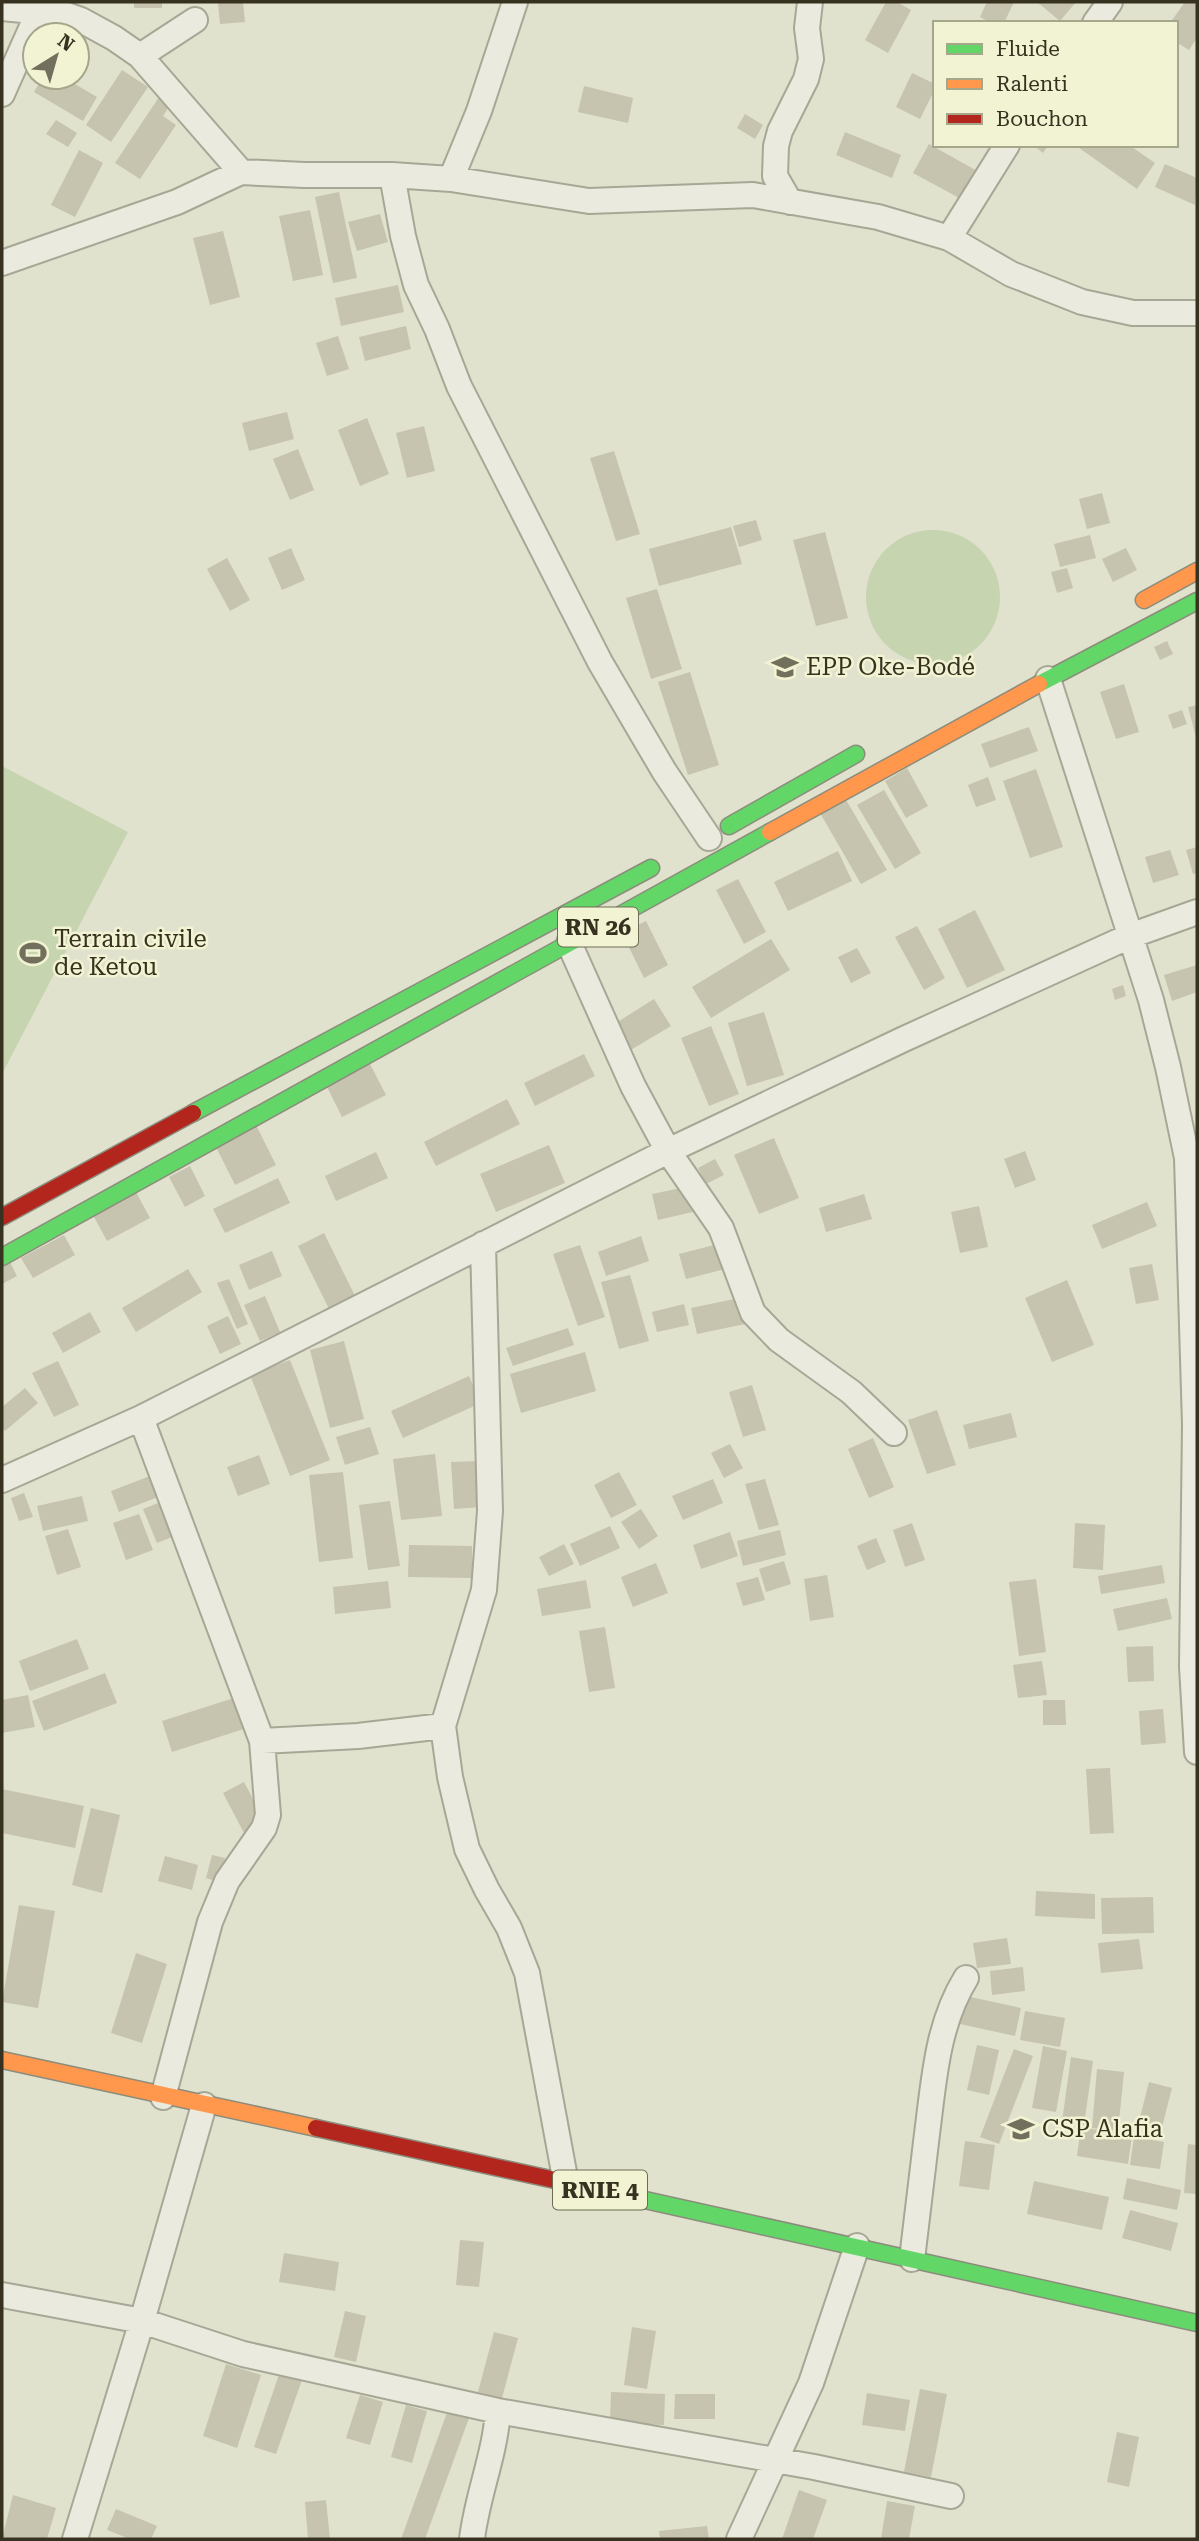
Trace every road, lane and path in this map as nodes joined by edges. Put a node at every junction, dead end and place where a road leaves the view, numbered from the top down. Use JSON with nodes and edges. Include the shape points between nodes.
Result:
{"nodes":[{"id":1,"x":515,"y":2,"type":"edge"},
{"id":2,"x":810,"y":2,"type":"edge"},
{"id":3,"x":1110,"y":2,"type":"edge"},
{"id":4,"x":41,"y":7,"type":"edge"},
{"id":5,"x":2,"y":8,"type":"edge"},
{"id":6,"x":195,"y":20,"type":"dead end"},
{"id":7,"x":1096,"y":21,"type":"edge"},
{"id":8,"x":140,"y":56,"type":"junction"},
{"id":9,"x":2,"y":94,"type":"edge"},
{"id":10,"x":1006,"y":147,"type":"edge"},
{"id":11,"x":241,"y":172,"type":"junction"},
{"id":12,"x":392,"y":175,"type":"junction"},
{"id":13,"x":775,"y":176,"type":"junction"},
{"id":14,"x":451,"y":180,"type":"junction"},
{"id":15,"x":753,"y":195,"type":"junction"},
{"id":16,"x":790,"y":202,"type":"junction"},
{"id":17,"x":949,"y":238,"type":"junction"},
{"id":18,"x":2,"y":262,"type":"edge"},
{"id":19,"x":1197,"y":313,"type":"edge"},
{"id":20,"x":1197,"y":571,"type":"edge"},
{"id":21,"x":1197,"y":601,"type":"edge"},
{"id":22,"x":1128,"y":608,"type":"dead end"},
{"id":23,"x":1048,"y":679,"type":"junction"},
{"id":24,"x":876,"y":744,"type":"dead end"},
{"id":25,"x":703,"y":841,"type":"joint"},
{"id":26,"x":660,"y":863,"type":"dead end"},
{"id":27,"x":1197,"y":912,"type":"edge"},
{"id":28,"x":1130,"y":936,"type":"junction"},
{"id":29,"x":569,"y":943,"type":"junction"},
{"id":30,"x":668,"y":1151,"type":"junction"},
{"id":31,"x":2,"y":1217,"type":"edge"},
{"id":32,"x":483,"y":1244,"type":"junction"},
{"id":33,"x":2,"y":1257,"type":"edge"},
{"id":34,"x":141,"y":1418,"type":"junction"},
{"id":35,"x":1196,"y":1426,"type":"edge"},
{"id":36,"x":894,"y":1433,"type":"dead end"},
{"id":37,"x":2,"y":1479,"type":"edge"},
{"id":38,"x":1194,"y":1547,"type":"edge"},
{"id":39,"x":1194,"y":1667,"type":"edge"},
{"id":40,"x":443,"y":1726,"type":"junction"},
{"id":41,"x":262,"y":1741,"type":"junction"},
{"id":42,"x":1197,"y":1752,"type":"edge"},
{"id":43,"x":966,"y":1978,"type":"dead end"},
{"id":44,"x":2,"y":2060,"type":"edge"},
{"id":45,"x":163,"y":2097,"type":"junction"},
{"id":46,"x":204,"y":2105,"type":"junction"},
{"id":47,"x":566,"y":2183,"type":"junction"},
{"id":48,"x":857,"y":2246,"type":"junction"},
{"id":49,"x":912,"y":2259,"type":"junction"},
{"id":50,"x":2,"y":2295,"type":"edge"},
{"id":51,"x":142,"y":2320,"type":"junction"},
{"id":52,"x":1197,"y":2323,"type":"edge"},
{"id":53,"x":498,"y":2411,"type":"junction"},
{"id":54,"x":773,"y":2462,"type":"junction"},
{"id":55,"x":951,"y":2496,"type":"dead end"},
{"id":56,"x":75,"y":2539,"type":"edge"},
{"id":57,"x":472,"y":2539,"type":"edge"},
{"id":58,"x":739,"y":2539,"type":"edge"}],
"edges":[{"from":1,"to":14,"type":"street"},
{"from":2,"to":13,"type":"street","via":[[811,59],[796,104],[780,131]]},
{"from":3,"to":7,"type":"street"},
{"from":4,"to":5,"type":"street"},
{"from":4,"to":8,"type":"street","via":[[81,20]]},
{"from":4,"to":9,"type":"street"},
{"from":6,"to":8,"type":"street"},
{"from":8,"to":11,"type":"street"},
{"from":10,"to":17,"type":"street"},
{"from":11,"to":12,"type":"street"},
{"from":11,"to":18,"type":"street","via":[[177,202]]},
{"from":12,"to":14,"type":"street"},
{"from":12,"to":25,"type":"street","via":[[416,285],[459,386],[600,662]]},
{"from":13,"to":15,"type":"street"},
{"from":13,"to":16,"type":"street"},
{"from":14,"to":15,"type":"street","via":[[589,201]]},
{"from":15,"to":16,"type":"street"},
{"from":16,"to":17,"type":"street","via":[[878,216]]},
{"from":17,"to":19,"type":"street","via":[[1011,274],[1082,302],[1133,313]]},
{"from":20,"to":22,"type":"main road"},
{"from":21,"to":23,"type":"main road","number":"RN 26"},
{"from":23,"to":28,"type":"street"},
{"from":23,"to":29,"type":"main road","number":"RN 26"},
{"from":24,"to":25,"type":"main road"},
{"from":26,"to":31,"type":"main road","number":"RN 26"},
{"from":27,"to":28,"type":"street"},
{"from":28,"to":30,"type":"street"},
{"from":28,"to":35,"type":"street","via":[[1168,1067],[1187,1158]]},
{"from":29,"to":30,"type":"street","via":[[633,1086]]},
{"from":29,"to":33,"type":"main road","number":"RN 26"},
{"from":30,"to":32,"type":"street"},
{"from":30,"to":36,"type":"street","via":[[721,1228],[753,1312],[779,1340],[851,1392]]},
{"from":32,"to":34,"type":"street"},
{"from":32,"to":40,"type":"street","via":[[490,1511],[484,1590]]},
{"from":34,"to":37,"type":"street"},
{"from":34,"to":41,"type":"street"},
{"from":35,"to":38,"type":"street"},
{"from":38,"to":39,"type":"street"},
{"from":39,"to":42,"type":"street"},
{"from":40,"to":41,"type":"street"},
{"from":40,"to":47,"type":"street","via":[[467,1849],[509,1927],[527,1973]]},
{"from":41,"to":45,"type":"street","via":[[267,1822],[227,1881],[210,1922]]},
{"from":43,"to":49,"type":"street","via":[[944,2024],[934,2072]]},
{"from":44,"to":45,"type":"main road","number":"RNIE 4"},
{"from":45,"to":46,"type":"main road","number":"RNIE 4"},
{"from":46,"to":47,"type":"main road","number":"RNIE 4"},
{"from":46,"to":51,"type":"street"},
{"from":47,"to":48,"type":"main road","number":"RNIE 4"},
{"from":48,"to":49,"type":"main road","number":"RNIE 4"},
{"from":48,"to":54,"type":"street","via":[[811,2383]]},
{"from":49,"to":52,"type":"main road","number":"RNIE 4"},
{"from":50,"to":51,"type":"street"},
{"from":51,"to":53,"type":"street","via":[[243,2354]]},
{"from":51,"to":56,"type":"street"},
{"from":53,"to":54,"type":"street"},
{"from":53,"to":57,"type":"street"},
{"from":54,"to":55,"type":"street"},
{"from":54,"to":58,"type":"street"}]}
